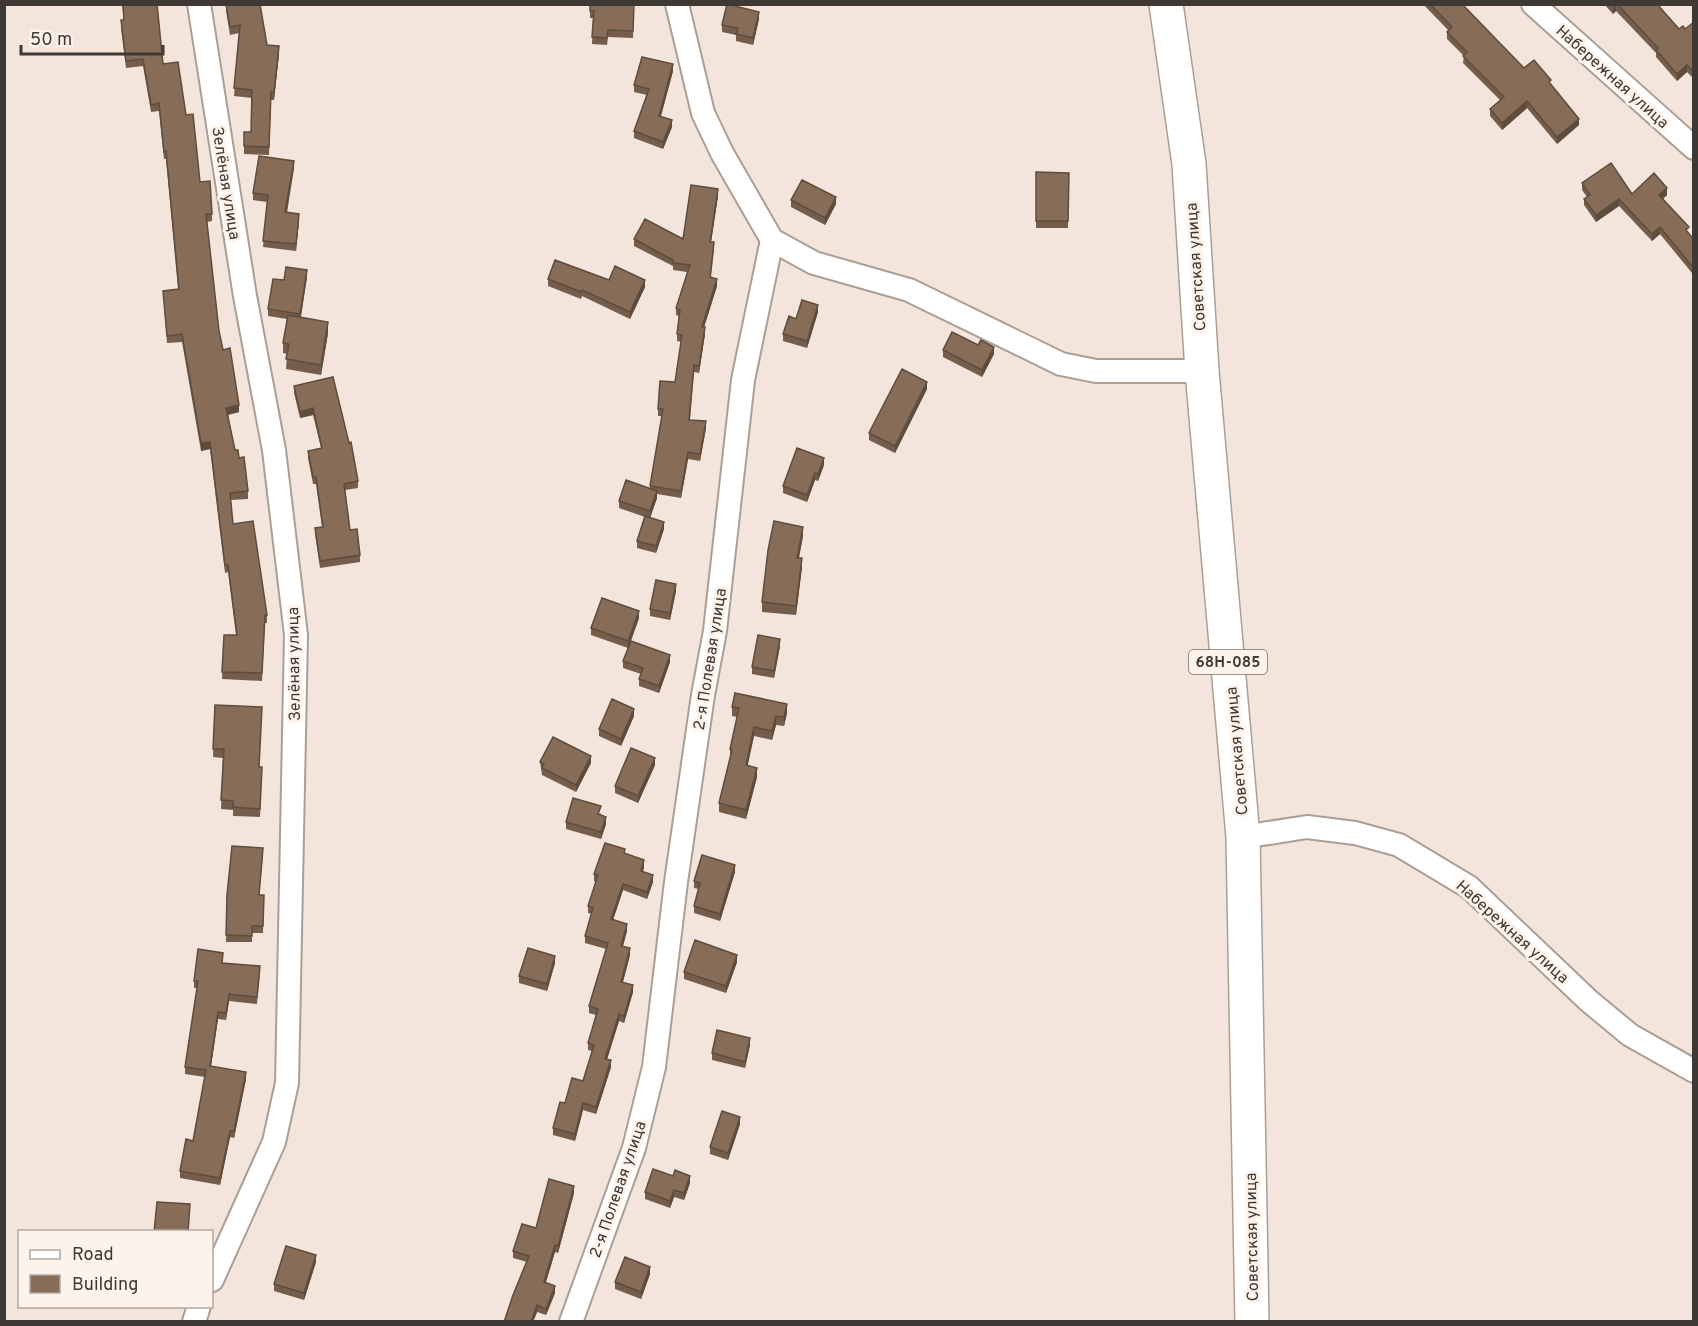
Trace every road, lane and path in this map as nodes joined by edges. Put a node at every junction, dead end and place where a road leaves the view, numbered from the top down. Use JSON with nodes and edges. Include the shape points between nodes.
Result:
{"nodes":[{"id":1,"x":199,"y":4,"type":"edge"},
{"id":2,"x":677,"y":4,"type":"edge"},
{"id":3,"x":1166,"y":4,"type":"edge"},
{"id":4,"x":1533,"y":4,"type":"edge"},
{"id":5,"x":1694,"y":148,"type":"edge"},
{"id":6,"x":772,"y":240,"type":"junction"},
{"id":7,"x":1202,"y":371,"type":"junction"},
{"id":8,"x":1244,"y":837,"type":"junction"},
{"id":9,"x":1694,"y":1071,"type":"edge"},
{"id":10,"x":213,"y":1278,"type":"edge"},
{"id":11,"x":571,"y":1322,"type":"edge"},
{"id":12,"x":1252,"y":1322,"type":"edge"}],
"edges":[{"from":1,"to":10,"type":"street","name":"Зелёная улица","via":[[244,296],[274,450],[296,635],[287,1083],[274,1142]]},
{"from":2,"to":6,"type":"street","via":[[702,113]]},
{"from":3,"to":7,"type":"main road","name":"Советская улица","number":"68Н-085","via":[[1188,164]]},
{"from":4,"to":5,"type":"street","name":"Набережная улица"},
{"from":6,"to":7,"type":"street","via":[[814,263],[909,290],[1061,364],[1096,370]]},
{"from":6,"to":11,"type":"street","name":"2-я Полевая улица","via":[[743,380],[715,631],[673,902],[654,1067],[634,1148]]},
{"from":7,"to":8,"type":"main road","name":"Советская улица","number":"68Н-085"},
{"from":8,"to":9,"type":"street","name":"Набережная улица","via":[[1307,827],[1355,833],[1399,845],[1469,887],[1630,1035]]},
{"from":8,"to":12,"type":"main road","name":"Советская улица","number":"68Н-085"}]}
